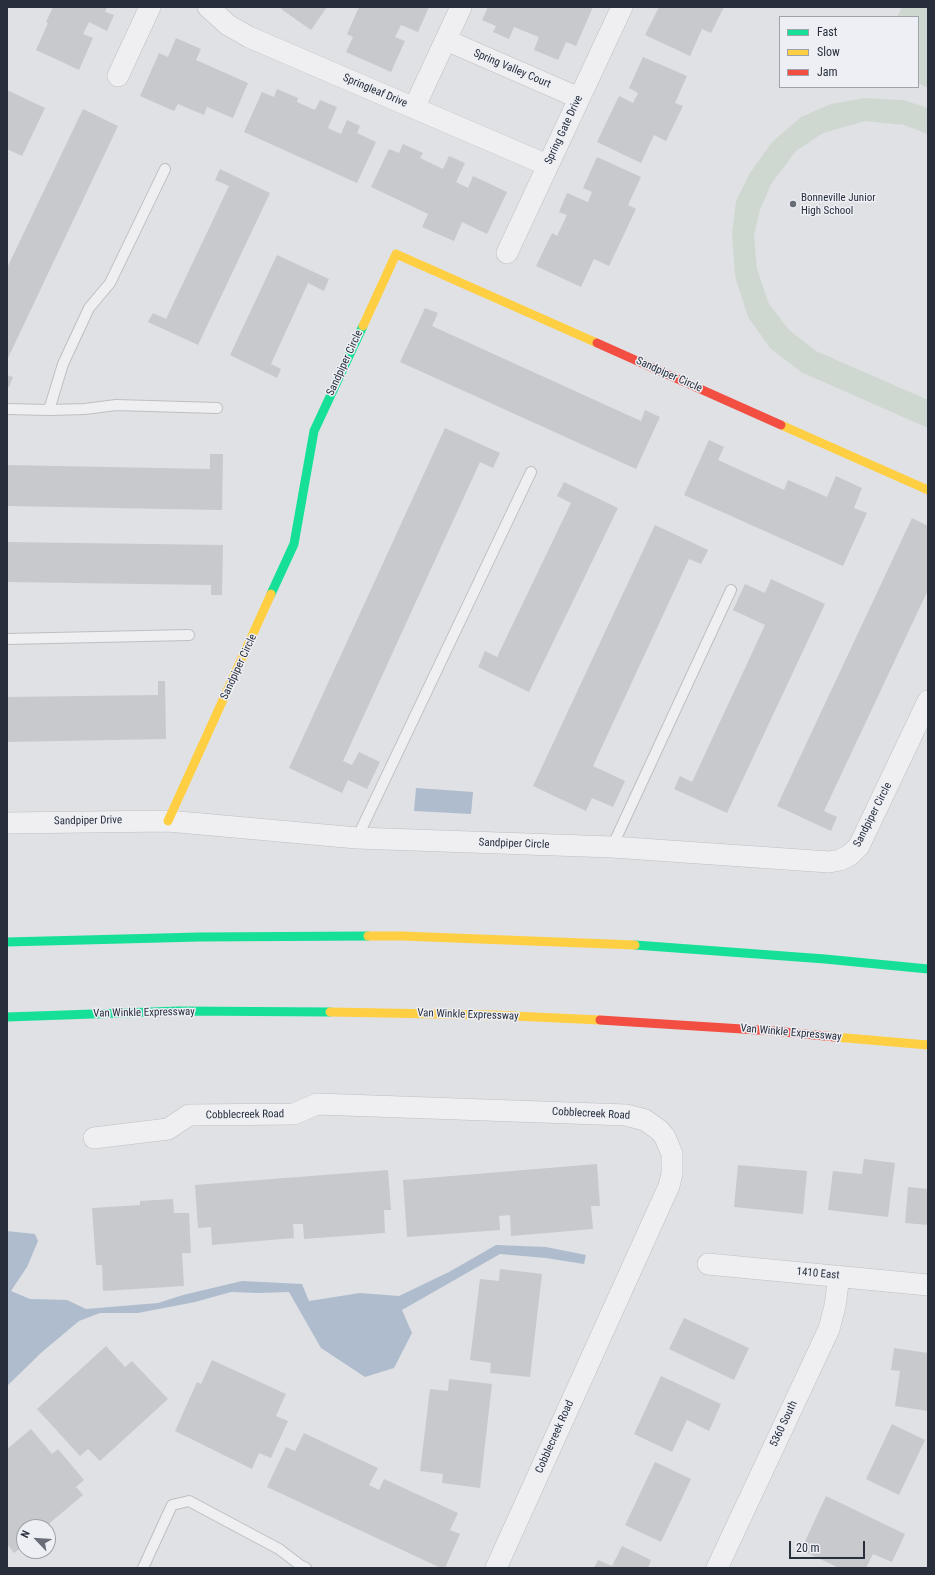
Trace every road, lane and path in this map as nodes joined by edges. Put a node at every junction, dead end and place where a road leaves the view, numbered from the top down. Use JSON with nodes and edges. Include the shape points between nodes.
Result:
{"nodes":[{"id":1,"x":150,"y":7,"type":"edge"},
{"id":2,"x":208,"y":7,"type":"edge"},
{"id":3,"x":461,"y":7,"type":"edge"},
{"id":4,"x":622,"y":7,"type":"edge"},
{"id":5,"x":446,"y":40,"type":"junction"},
{"id":6,"x":118,"y":76,"type":"dead end"},
{"id":7,"x":579,"y":98,"type":"junction"},
{"id":8,"x":414,"y":108,"type":"junction"},
{"id":9,"x":547,"y":165,"type":"junction"},
{"id":10,"x":165,"y":169,"type":"dead end"},
{"id":11,"x":507,"y":252,"type":"dead end"},
{"id":12,"x":217,"y":408,"type":"dead end"},
{"id":13,"x":7,"y":409,"type":"edge"},
{"id":14,"x":49,"y":410,"type":"junction"},
{"id":15,"x":531,"y":472,"type":"dead end"},
{"id":16,"x":928,"y":490,"type":"edge"},
{"id":17,"x":731,"y":590,"type":"dead end"},
{"id":18,"x":189,"y":635,"type":"dead end"},
{"id":19,"x":7,"y":639,"type":"edge"},
{"id":20,"x":928,"y":702,"type":"edge"},
{"id":21,"x":168,"y":821,"type":"junction"},
{"id":22,"x":7,"y":823,"type":"edge"},
{"id":23,"x":356,"y":838,"type":"junction"},
{"id":24,"x":612,"y":847,"type":"junction"},
{"id":25,"x":7,"y":942,"type":"edge"},
{"id":26,"x":928,"y":969,"type":"edge"},
{"id":27,"x":7,"y":1017,"type":"edge"},
{"id":28,"x":928,"y":1045,"type":"edge"},
{"id":29,"x":94,"y":1138,"type":"dead end"},
{"id":30,"x":708,"y":1264,"type":"dead end"},
{"id":31,"x":839,"y":1276,"type":"junction"},
{"id":32,"x":928,"y":1285,"type":"edge"},
{"id":33,"x":143,"y":1568,"type":"edge"},
{"id":34,"x":306,"y":1568,"type":"edge"},
{"id":35,"x":496,"y":1568,"type":"edge"},
{"id":36,"x":717,"y":1568,"type":"edge"}],
"edges":[{"from":1,"to":6,"type":"street"},
{"from":2,"to":8,"type":"street","name":"Springleaf Drive","via":[[228,26],[249,37]]},
{"from":3,"to":5,"type":"street"},
{"from":4,"to":7,"type":"street","name":"Spring Gate Drive"},
{"from":5,"to":7,"type":"street","name":"Spring Valley Court"},
{"from":5,"to":8,"type":"street"},
{"from":7,"to":9,"type":"street","name":"Spring Gate Drive"},
{"from":8,"to":9,"type":"street","name":"Springleaf Drive"},
{"from":9,"to":11,"type":"street","name":"Spring Gate Drive"},
{"from":10,"to":14,"type":"lane","via":[[110,283],[89,308],[63,364]]},
{"from":12,"to":14,"type":"lane","via":[[116,405]]},
{"from":13,"to":14,"type":"lane"},
{"from":15,"to":23,"type":"lane"},
{"from":16,"to":21,"type":"main road","name":"Sandpiper Circle","via":[[396,254],[314,431],[294,544]]},
{"from":17,"to":24,"type":"lane"},
{"from":18,"to":19,"type":"lane"},
{"from":20,"to":24,"type":"street","name":"Sandpiper Circle","via":[[859,846],[840,860],[817,862]]},
{"from":21,"to":22,"type":"street","name":"Sandpiper Drive"},
{"from":21,"to":23,"type":"street","name":"Sandpiper Circle"},
{"from":23,"to":24,"type":"street","name":"Sandpiper Circle"},
{"from":25,"to":26,"type":"main road","via":[[199,937],[402,936],[614,944]]},
{"from":27,"to":28,"type":"main road","name":"Van Winkle Expressway","via":[[179,1011],[492,1015],[665,1023]]},
{"from":29,"to":35,"type":"street","name":"Cobblecreek Road","via":[[168,1129],[189,1116],[294,1114],[318,1104],[626,1114],[645,1120],[659,1130],[672,1154],[669,1186]]},
{"from":30,"to":31,"type":"street","name":"1410 East"},
{"from":31,"to":32,"type":"street","name":"1410 East"},
{"from":31,"to":36,"type":"street","name":"5360 South","via":[[834,1312],[827,1334]]},
{"from":33,"to":34,"type":"lane","via":[[172,1505],[189,1501],[279,1549]]}]}
